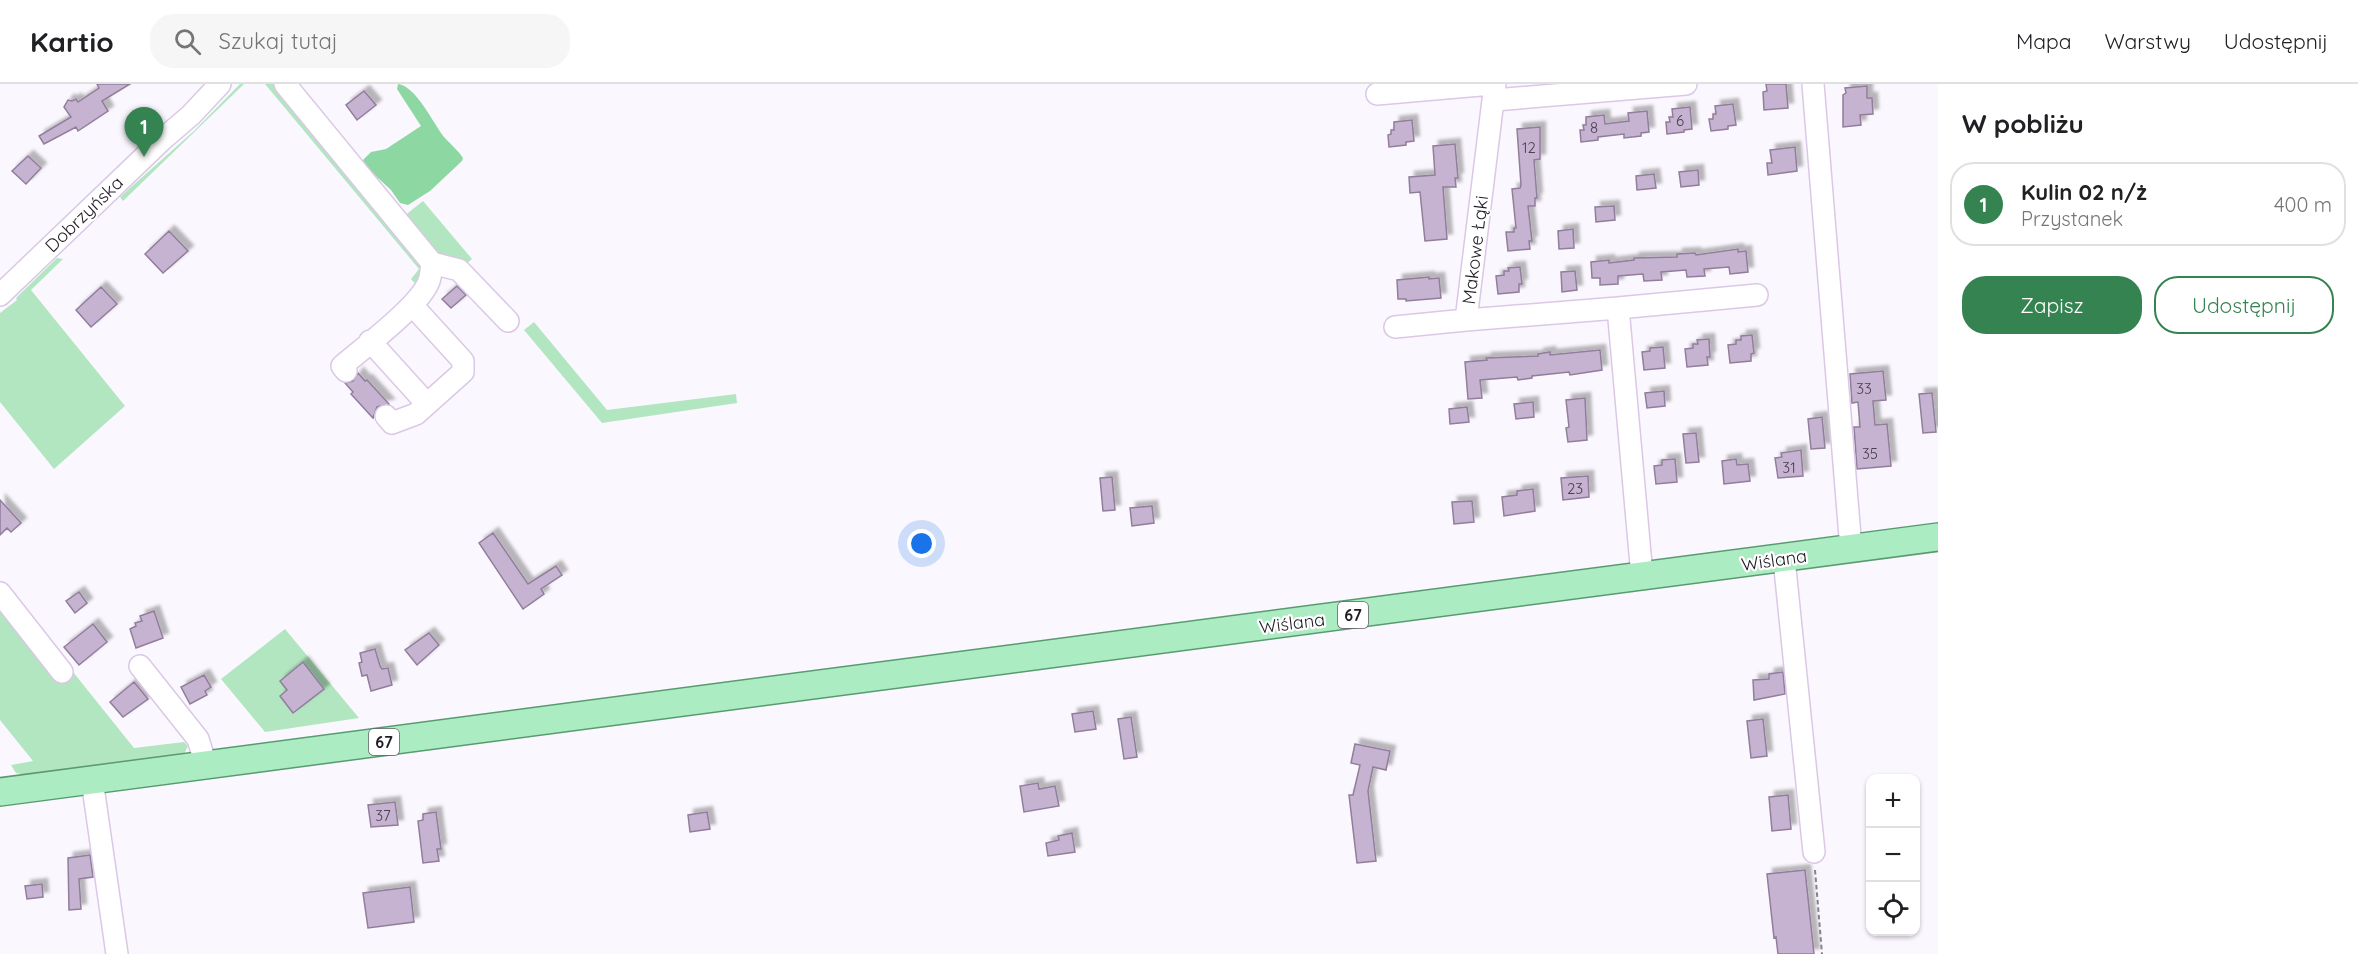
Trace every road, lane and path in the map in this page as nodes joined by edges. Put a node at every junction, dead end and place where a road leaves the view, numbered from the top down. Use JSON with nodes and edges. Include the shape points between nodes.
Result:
{"nodes":[{"id":1,"x":220,"y":84,"type":"edge"},
{"id":2,"x":285,"y":84,"type":"edge"},
{"id":3,"x":1686,"y":84,"type":"edge"},
{"id":4,"x":1813,"y":84,"type":"edge"},
{"id":5,"x":1494,"y":89,"type":"edge"},
{"id":6,"x":1377,"y":94,"type":"dead end"},
{"id":7,"x":432,"y":263,"type":"junction"},
{"id":8,"x":0,"y":295,"type":"edge"},
{"id":9,"x":1756,"y":295,"type":"dead end"},
{"id":10,"x":412,"y":305,"type":"junction"},
{"id":11,"x":1618,"y":308,"type":"junction"},
{"id":12,"x":1466,"y":320,"type":"junction"},
{"id":13,"x":508,"y":321,"type":"dead end"},
{"id":14,"x":1395,"y":327,"type":"dead end"},
{"id":15,"x":370,"y":342,"type":"junction"},
{"id":16,"x":346,"y":371,"type":"dead end"},
{"id":17,"x":427,"y":404,"type":"junction"},
{"id":18,"x":386,"y":416,"type":"dead end"},
{"id":19,"x":1938,"y":537,"type":"edge"},
{"id":20,"x":1851,"y":549,"type":"junction"},
{"id":21,"x":1784,"y":559,"type":"junction"},
{"id":22,"x":1642,"y":576,"type":"junction"},
{"id":23,"x":0,"y":593,"type":"edge"},
{"id":24,"x":140,"y":666,"type":"dead end"},
{"id":25,"x":62,"y":672,"type":"dead end"},
{"id":26,"x":206,"y":765,"type":"junction"},
{"id":27,"x":92,"y":780,"type":"junction"},
{"id":28,"x":0,"y":792,"type":"edge"},
{"id":29,"x":1814,"y":852,"type":"joint"},
{"id":30,"x":117,"y":954,"type":"edge"},
{"id":31,"x":1822,"y":954,"type":"edge"}],
"edges":[{"from":1,"to":8,"type":"street","name":"Dobrzyńska"},
{"from":2,"to":7,"type":"street"},
{"from":3,"to":5,"type":"street"},
{"from":4,"to":20,"type":"street"},
{"from":5,"to":6,"type":"street"},
{"from":5,"to":12,"type":"street","name":"Makowe Łąki"},
{"from":7,"to":10,"type":"street","via":[[429,281]]},
{"from":7,"to":13,"type":"street","via":[[459,270]]},
{"from":9,"to":11,"type":"street","name":"Makowe Łąki"},
{"from":10,"to":15,"type":"street"},
{"from":10,"to":17,"type":"street","via":[[463,361],[463,372]]},
{"from":11,"to":12,"type":"street","name":"Makowe Łąki"},
{"from":11,"to":22,"type":"street"},
{"from":12,"to":14,"type":"street"},
{"from":15,"to":16,"type":"street","via":[[342,366]]},
{"from":15,"to":17,"type":"street"},
{"from":17,"to":18,"type":"street","via":[[416,414],[392,423]]},
{"from":19,"to":20,"type":"main road","name":"Wiślana","number":"67"},
{"from":20,"to":21,"type":"main road","name":"Wiślana","number":"67"},
{"from":21,"to":22,"type":"main road","name":"Wiślana","number":"67"},
{"from":21,"to":29,"type":"street"},
{"from":22,"to":26,"type":"main road","name":"Wiślana","number":"67"},
{"from":23,"to":25,"type":"street"},
{"from":24,"to":26,"type":"street","via":[[198,739]]},
{"from":26,"to":27,"type":"main road","number":"67"},
{"from":27,"to":28,"type":"main road","number":"67"},
{"from":27,"to":30,"type":"street"},
{"from":29,"to":31,"type":"path"}]}
